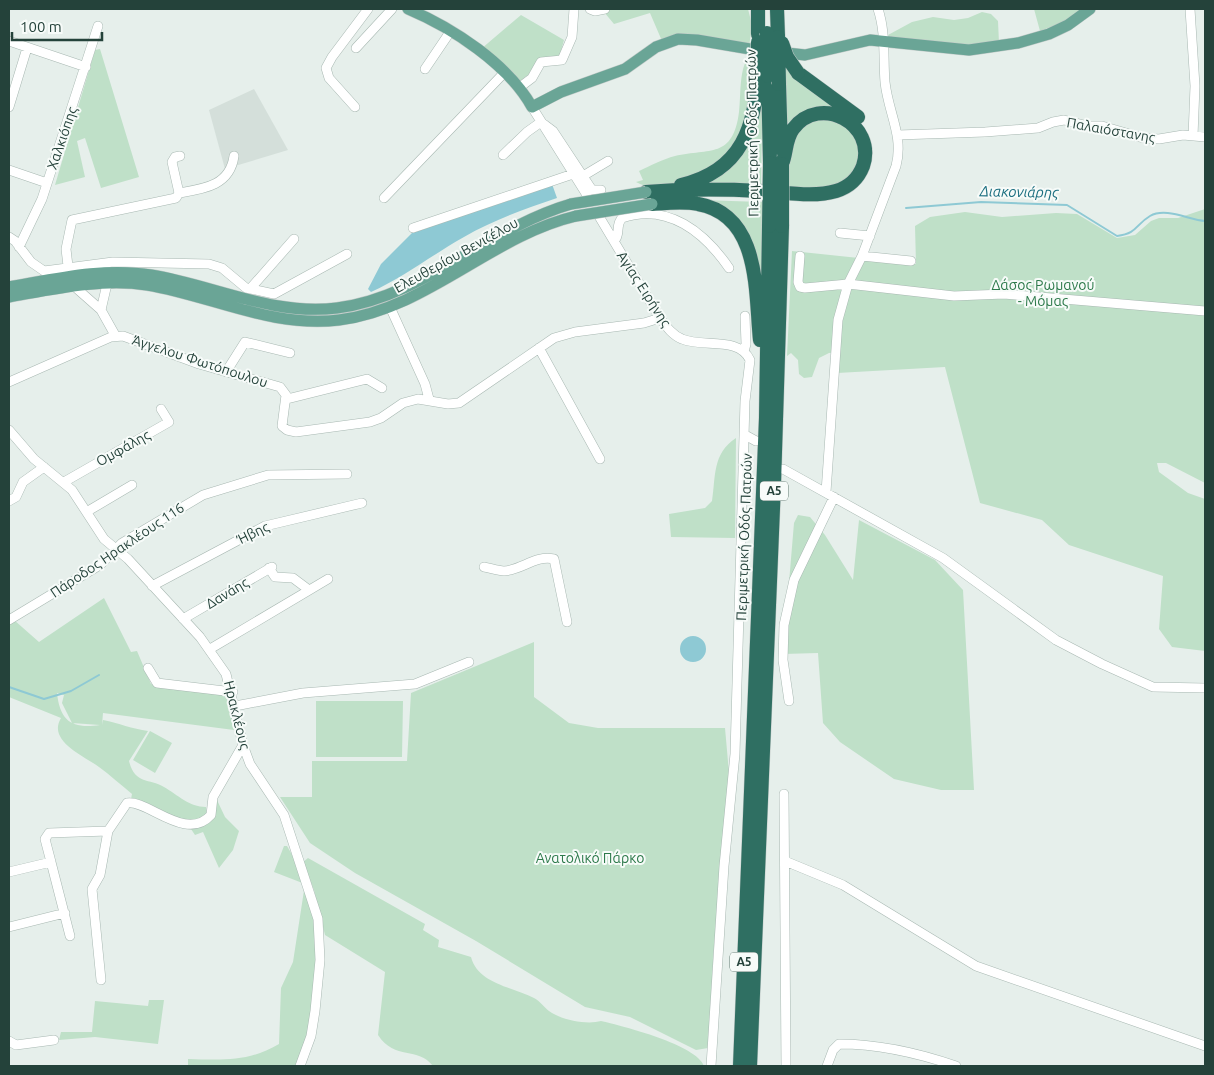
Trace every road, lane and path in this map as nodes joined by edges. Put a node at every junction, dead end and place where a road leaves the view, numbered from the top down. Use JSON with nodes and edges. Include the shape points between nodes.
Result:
{"nodes":[{"id":1,"x":368,"y":9,"type":"edge"},
{"id":2,"x":392,"y":9,"type":"edge"},
{"id":3,"x":408,"y":9,"type":"edge"},
{"id":4,"x":574,"y":9,"type":"edge"},
{"id":5,"x":590,"y":9,"type":"edge"},
{"id":6,"x":605,"y":9,"type":"edge"},
{"id":7,"x":758,"y":9,"type":"edge"},
{"id":8,"x":878,"y":9,"type":"edge"},
{"id":9,"x":1090,"y":9,"type":"edge"},
{"id":10,"x":1190,"y":9,"type":"edge"},
{"id":11,"x":773,"y":10,"type":"edge"},
{"id":12,"x":98,"y":26,"type":"dead end"},
{"id":13,"x":450,"y":32,"type":"junction"},
{"id":14,"x":771,"y":36,"type":"junction"},
{"id":15,"x":9,"y":42,"type":"edge"},
{"id":16,"x":884,"y":42,"type":"junction"},
{"id":17,"x":27,"y":48,"type":"junction"},
{"id":18,"x":356,"y":48,"type":"dead end"},
{"id":19,"x":86,"y":67,"type":"junction"},
{"id":20,"x":425,"y":69,"type":"dead end"},
{"id":21,"x":505,"y":72,"type":"junction"},
{"id":22,"x":768,"y":77,"type":"junction"},
{"id":23,"x":520,"y":87,"type":"junction"},
{"id":24,"x":9,"y":107,"type":"edge"},
{"id":25,"x":355,"y":107,"type":"dead end"},
{"id":26,"x":532,"y":107,"type":"junction"},
{"id":27,"x":541,"y":122,"type":"junction"},
{"id":28,"x":898,"y":135,"type":"junction"},
{"id":29,"x":1193,"y":136,"type":"junction"},
{"id":30,"x":1205,"y":137,"type":"edge"},
{"id":31,"x":503,"y":155,"type":"dead end"},
{"id":32,"x":180,"y":156,"type":"dead end"},
{"id":33,"x":234,"y":156,"type":"dead end"},
{"id":34,"x":608,"y":161,"type":"dead end"},
{"id":35,"x":776,"y":164,"type":"junction"},
{"id":36,"x":9,"y":170,"type":"edge"},
{"id":37,"x":573,"y":174,"type":"junction"},
{"id":38,"x":583,"y":176,"type":"junction"},
{"id":39,"x":47,"y":183,"type":"junction"},
{"id":40,"x":601,"y":190,"type":"dead end"},
{"id":41,"x":179,"y":193,"type":"junction"},
{"id":42,"x":587,"y":195,"type":"dead end"},
{"id":43,"x":384,"y":198,"type":"dead end"},
{"id":44,"x":649,"y":198,"type":"junction"},
{"id":45,"x":600,"y":218,"type":"dead end"},
{"id":46,"x":776,"y":226,"type":"junction"},
{"id":47,"x":413,"y":228,"type":"dead end"},
{"id":48,"x":840,"y":233,"type":"dead end"},
{"id":49,"x":870,"y":236,"type":"junction"},
{"id":50,"x":9,"y":237,"type":"edge"},
{"id":51,"x":294,"y":239,"type":"dead end"},
{"id":52,"x":614,"y":241,"type":"junction"},
{"id":53,"x":19,"y":247,"type":"junction"},
{"id":54,"x":347,"y":254,"type":"dead end"},
{"id":55,"x":800,"y":256,"type":"dead end"},
{"id":56,"x":862,"y":256,"type":"junction"},
{"id":57,"x":910,"y":261,"type":"dead end"},
{"id":58,"x":68,"y":266,"type":"junction"},
{"id":59,"x":730,"y":268,"type":"dead end"},
{"id":60,"x":46,"y":276,"type":"junction"},
{"id":61,"x":107,"y":284,"type":"junction"},
{"id":62,"x":848,"y":284,"type":"junction"},
{"id":63,"x":9,"y":287,"type":"edge"},
{"id":64,"x":75,"y":287,"type":"junction"},
{"id":65,"x":250,"y":289,"type":"junction"},
{"id":66,"x":9,"y":297,"type":"edge"},
{"id":67,"x":390,"y":307,"type":"junction"},
{"id":68,"x":101,"y":310,"type":"junction"},
{"id":69,"x":1205,"y":311,"type":"edge"},
{"id":70,"x":745,"y":316,"type":"dead end"},
{"id":71,"x":660,"y":318,"type":"junction"},
{"id":72,"x":115,"y":335,"type":"junction"},
{"id":73,"x":539,"y":348,"type":"junction"},
{"id":74,"x":744,"y":352,"type":"junction"},
{"id":75,"x":290,"y":353,"type":"dead end"},
{"id":76,"x":226,"y":372,"type":"junction"},
{"id":77,"x":9,"y":382,"type":"edge"},
{"id":78,"x":382,"y":388,"type":"dead end"},
{"id":79,"x":287,"y":399,"type":"junction"},
{"id":80,"x":429,"y":399,"type":"junction"},
{"id":81,"x":162,"y":409,"type":"dead end"},
{"id":82,"x":9,"y":430,"type":"edge"},
{"id":83,"x":745,"y":435,"type":"junction"},
{"id":84,"x":756,"y":441,"type":"dead end"},
{"id":85,"x":600,"y":459,"type":"dead end"},
{"id":86,"x":44,"y":467,"type":"junction"},
{"id":87,"x":783,"y":469,"type":"dead end"},
{"id":88,"x":347,"y":474,"type":"dead end"},
{"id":89,"x":64,"y":482,"type":"junction"},
{"id":90,"x":132,"y":485,"type":"dead end"},
{"id":91,"x":830,"y":495,"type":"junction"},
{"id":92,"x":9,"y":501,"type":"edge"},
{"id":93,"x":362,"y":503,"type":"dead end"},
{"id":94,"x":88,"y":510,"type":"junction"},
{"id":95,"x":116,"y":549,"type":"junction"},
{"id":96,"x":759,"y":556,"type":"junction"},
{"id":97,"x":484,"y":567,"type":"dead end"},
{"id":98,"x":328,"y":579,"type":"dead end"},
{"id":99,"x":152,"y":586,"type":"junction"},
{"id":100,"x":308,"y":590,"type":"junction"},
{"id":101,"x":183,"y":619,"type":"junction"},
{"id":102,"x":9,"y":620,"type":"edge"},
{"id":103,"x":567,"y":622,"type":"dead end"},
{"id":104,"x":210,"y":648,"type":"junction"},
{"id":105,"x":469,"y":662,"type":"dead end"},
{"id":106,"x":148,"y":668,"type":"dead end"},
{"id":107,"x":1205,"y":688,"type":"edge"},
{"id":108,"x":232,"y":692,"type":"junction"},
{"id":109,"x":789,"y":701,"type":"dead end"},
{"id":110,"x":235,"y":706,"type":"junction"},
{"id":111,"x":243,"y":745,"type":"junction"},
{"id":112,"x":784,"y":794,"type":"dead end"},
{"id":113,"x":108,"y":831,"type":"junction"},
{"id":114,"x":785,"y":861,"type":"junction"},
{"id":115,"x":51,"y":862,"type":"junction"},
{"id":116,"x":9,"y":872,"type":"edge"},
{"id":117,"x":65,"y":913,"type":"junction"},
{"id":118,"x":9,"y":927,"type":"edge"},
{"id":119,"x":70,"y":936,"type":"dead end"},
{"id":120,"x":101,"y":980,"type":"dead end"},
{"id":121,"x":54,"y":1040,"type":"dead end"},
{"id":122,"x":9,"y":1041,"type":"edge"},
{"id":123,"x":1205,"y":1046,"type":"edge"},
{"id":124,"x":300,"y":1066,"type":"edge"},
{"id":125,"x":710,"y":1066,"type":"edge"},
{"id":126,"x":740,"y":1066,"type":"edge"},
{"id":127,"x":750,"y":1066,"type":"edge"},
{"id":128,"x":786,"y":1066,"type":"edge"},
{"id":129,"x":827,"y":1066,"type":"edge"},
{"id":130,"x":956,"y":1066,"type":"edge"}],
"edges":[{"from":1,"to":25,"type":"street","via":[[326,68],[329,78]]},
{"from":2,"to":18,"type":"street"},
{"from":3,"to":13,"type":"main road"},
{"from":4,"to":23,"type":"street","via":[[572,37],[562,60],[542,61],[532,78]]},
{"from":5,"to":6,"type":"street"},
{"from":7,"to":14,"type":"highway"},
{"from":8,"to":16,"type":"street"},
{"from":9,"to":16,"type":"main road","via":[[1049,34],[1006,45],[957,50]]},
{"from":10,"to":29,"type":"street","via":[[1195,86]]},
{"from":11,"to":14,"type":"highway"},
{"from":12,"to":19,"type":"street","name":"Χαλκιόπης"},
{"from":13,"to":20,"type":"street"},
{"from":13,"to":21,"type":"main road"},
{"from":14,"to":22,"type":"highway","name":"Περιμετρική Οδός Πατρών","number":"Α5","bridge":true},
{"from":14,"to":22,"type":"highway","bridge":true},
{"from":14,"to":44,"type":"highway","bridge":true,"via":[[798,73],[853,113],[868,130],[874,157],[859,189],[827,201]]},
{"from":15,"to":17,"type":"street"},
{"from":16,"to":26,"type":"main road","via":[[860,41],[828,52],[805,55],[678,39],[656,46],[625,69],[561,92]]},
{"from":16,"to":28,"type":"street","via":[[887,96]]},
{"from":17,"to":19,"type":"street"},
{"from":17,"to":24,"type":"street"},
{"from":19,"to":39,"type":"street","name":"Χαλκιόπης"},
{"from":21,"to":23,"type":"main road"},
{"from":21,"to":43,"type":"street"},
{"from":22,"to":35,"type":"highway","name":"Περιμετρική Οδός Πατρών","number":"Α5"},
{"from":22,"to":44,"type":"highway","via":[[743,142],[731,157],[698,180]]},
{"from":23,"to":26,"type":"main road"},
{"from":26,"to":27,"type":"street"},
{"from":27,"to":31,"type":"street"},
{"from":27,"to":37,"type":"street"},
{"from":27,"to":38,"type":"street","via":[[553,131]]},
{"from":28,"to":29,"type":"street","name":"Παλαιόστανης","via":[[1038,128],[1064,120],[1102,126],[1143,138]]},
{"from":28,"to":49,"type":"street","via":[[896,166]]},
{"from":29,"to":30,"type":"street","name":"Παλαιόστανης"},
{"from":32,"to":41,"type":"street","via":[[174,158],[172,164]]},
{"from":33,"to":41,"type":"street","via":[[231,167],[214,186]]},
{"from":34,"to":38,"type":"street"},
{"from":35,"to":44,"type":"highway","via":[[792,130],[818,113],[834,113],[848,120],[859,131],[864,143],[864,162],[858,175],[850,185],[835,192],[704,189]]},
{"from":35,"to":46,"type":"highway","name":"Περιμετρική Οδός Πατρών","number":"Α5","bridge":true},
{"from":36,"to":39,"type":"street"},
{"from":37,"to":42,"type":"street"},
{"from":37,"to":47,"type":"street"},
{"from":38,"to":40,"type":"street","via":[[592,190]]},
{"from":39,"to":53,"type":"street","name":"Χαλκιόπης","via":[[35,218]]},
{"from":41,"to":58,"type":"street","via":[[172,200],[74,219],[68,235]]},
{"from":44,"to":60,"type":"main road","name":"Ελευθερίου Βενιζέλου","bridge":true,"via":[[570,204],[511,228],[383,298],[335,308],[280,306],[143,274]]},
{"from":44,"to":67,"type":"main road","name":"Ελευθερίου Βενιζέλου","bridge":true,"via":[[576,216],[523,234]]},
{"from":44,"to":96,"type":"highway","via":[[711,208],[737,228],[749,249],[754,270],[762,364]]},
{"from":45,"to":52,"type":"street","name":"Αγίας Ειρήνης"},
{"from":46,"to":96,"type":"highway","name":"Περιμετρική Οδός Πατρών","number":"Α5"},
{"from":46,"to":127,"type":"highway","name":"Περιμετρική Οδός Πατρών","number":"Α5","via":[[774,475]]},
{"from":48,"to":49,"type":"street"},
{"from":49,"to":56,"type":"street"},
{"from":50,"to":53,"type":"street"},
{"from":51,"to":65,"type":"street"},
{"from":52,"to":59,"type":"street","via":[[622,218],[663,215],[697,231]]},
{"from":52,"to":71,"type":"street","name":"Αγίας Ειρήνης"},
{"from":53,"to":60,"type":"street"},
{"from":54,"to":65,"type":"street","via":[[276,294]]},
{"from":55,"to":62,"type":"street","via":[[800,287]]},
{"from":56,"to":57,"type":"street"},
{"from":56,"to":62,"type":"street"},
{"from":58,"to":60,"type":"street"},
{"from":58,"to":65,"type":"street","via":[[113,262],[209,264],[222,268]]},
{"from":60,"to":63,"type":"main road","name":"Ελευθερίου Βενιζέλου"},
{"from":61,"to":64,"type":"main road","name":"Ελευθερίου Βενιζέλου"},
{"from":61,"to":67,"type":"main road","name":"Ελευθερίου Βενιζέλου","via":[[138,284],[164,289],[286,320],[338,320]]},
{"from":61,"to":68,"type":"street"},
{"from":62,"to":69,"type":"street","via":[[954,296],[1004,294]]},
{"from":62,"to":91,"type":"street","via":[[838,320]]},
{"from":64,"to":66,"type":"main road","name":"Ελευθερίου Βενιζέλου"},
{"from":64,"to":68,"type":"street"},
{"from":67,"to":80,"type":"street"},
{"from":68,"to":72,"type":"street"},
{"from":70,"to":74,"type":"street"},
{"from":71,"to":73,"type":"street","via":[[565,334]]},
{"from":71,"to":74,"type":"street","name":"Αγίας Ειρήνης","via":[[681,339],[730,345]]},
{"from":72,"to":76,"type":"street","name":"Άγγελου Φωτόπουλου"},
{"from":72,"to":77,"type":"street","name":"Άγγελου Φωτόπουλου"},
{"from":73,"to":80,"type":"street","via":[[464,401],[448,404]]},
{"from":73,"to":85,"type":"street"},
{"from":74,"to":83,"type":"street","via":[[750,360]]},
{"from":75,"to":76,"type":"street","via":[[245,342]]},
{"from":76,"to":79,"type":"street","name":"Άγγελου Φωτόπουλου","via":[[280,387]]},
{"from":78,"to":79,"type":"street","via":[[368,375]]},
{"from":79,"to":80,"type":"street","via":[[281,424],[293,432],[370,422],[406,402]]},
{"from":81,"to":89,"type":"street","name":"Ομφάλης","via":[[169,422]]},
{"from":82,"to":86,"type":"street","name":"Ηρακλέους"},
{"from":83,"to":84,"type":"street"},
{"from":83,"to":125,"type":"street","via":[[736,754]]},
{"from":86,"to":89,"type":"street","name":"Ηρακλέους"},
{"from":86,"to":92,"type":"street","via":[[23,482],[16,497]]},
{"from":87,"to":91,"type":"street"},
{"from":88,"to":95,"type":"street","name":"Πάροδος Ηρακλέους 116","via":[[282,474],[228,485],[193,500]]},
{"from":89,"to":94,"type":"street","name":"Ηρακλέους"},
{"from":90,"to":94,"type":"street"},
{"from":91,"to":107,"type":"street","via":[[943,558],[1056,640],[1102,664],[1153,687]]},
{"from":91,"to":109,"type":"street","via":[[794,580],[784,625],[783,660]]},
{"from":93,"to":99,"type":"street","name":"Ήβης","via":[[265,526]]},
{"from":94,"to":95,"type":"street","name":"Ηρακλέους","via":[[102,536]]},
{"from":95,"to":99,"type":"street","name":"Ηρακλέους"},
{"from":95,"to":102,"type":"street","name":"Πάροδος Ηρακλέους 116","via":[[100,565]]},
{"from":96,"to":126,"type":"highway","name":"Περιμετρική Οδός Πατρών","number":"Α5"},
{"from":97,"to":103,"type":"street","via":[[505,571],[535,559],[554,559]]},
{"from":98,"to":100,"type":"street"},
{"from":99,"to":101,"type":"street","name":"Ηρακλέους"},
{"from":100,"to":101,"type":"street","name":"Δανάης","via":[[293,578],[275,577],[270,567]]},
{"from":100,"to":104,"type":"street"},
{"from":101,"to":104,"type":"street","name":"Ηρακλέους"},
{"from":104,"to":108,"type":"street","name":"Ηρακλέους","via":[[224,669]]},
{"from":105,"to":110,"type":"street","via":[[415,684],[303,693]]},
{"from":106,"to":108,"type":"street","via":[[157,684]]},
{"from":108,"to":110,"type":"street","name":"Ηρακλέους"},
{"from":110,"to":111,"type":"street","name":"Ηρακλέους"},
{"from":111,"to":113,"type":"street","via":[[213,797],[212,813],[206,820],[196,824],[184,823],[129,802],[122,807]]},
{"from":111,"to":124,"type":"street","name":"Ηρακλέους","via":[[250,764],[284,815],[318,919],[320,960],[314,1022]]},
{"from":112,"to":114,"type":"street"},
{"from":113,"to":115,"type":"street","via":[[49,833],[45,839]]},
{"from":113,"to":120,"type":"street","via":[[100,875],[92,889]]},
{"from":114,"to":123,"type":"street","via":[[843,885],[976,966]]},
{"from":114,"to":128,"type":"street"},
{"from":115,"to":116,"type":"street"},
{"from":115,"to":117,"type":"street"},
{"from":117,"to":118,"type":"street"},
{"from":117,"to":119,"type":"street"},
{"from":121,"to":122,"type":"street","via":[[16,1045]]},
{"from":129,"to":130,"type":"street","via":[[832,1050],[840,1044],[864,1044],[927,1056]]}]}
